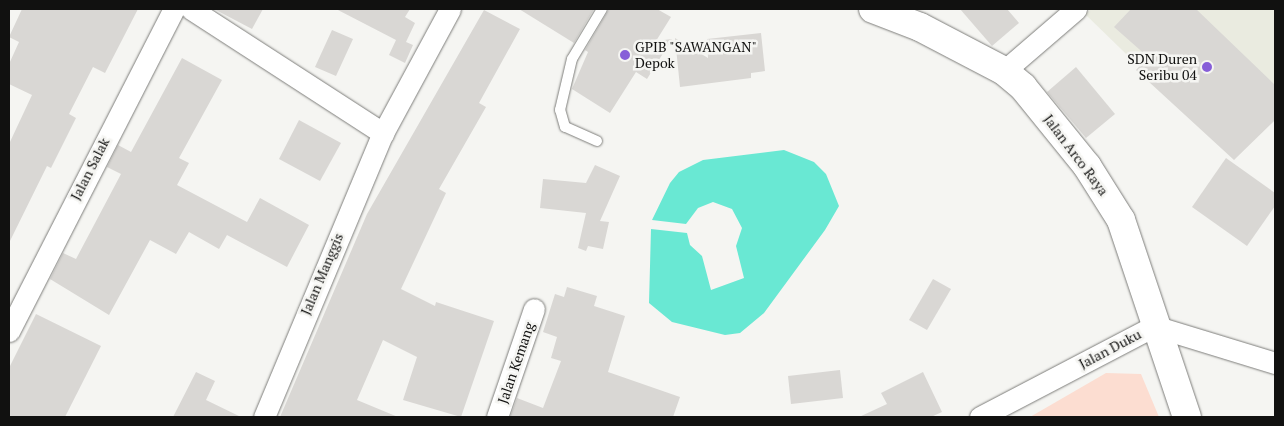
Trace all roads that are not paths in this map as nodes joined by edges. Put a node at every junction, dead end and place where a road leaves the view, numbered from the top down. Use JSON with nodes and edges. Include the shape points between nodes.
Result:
{"nodes":[{"id":1,"x":174,"y":9,"type":"edge"},
{"id":2,"x":191,"y":9,"type":"edge"},
{"id":3,"x":450,"y":9,"type":"edge"},
{"id":4,"x":602,"y":9,"type":"edge"},
{"id":5,"x":873,"y":9,"type":"edge"},
{"id":6,"x":1076,"y":9,"type":"edge"},
{"id":7,"x":1004,"y":71,"type":"junction"},
{"id":8,"x":383,"y":133,"type":"junction"},
{"id":9,"x":597,"y":141,"type":"dead end"},
{"id":10,"x":534,"y":309,"type":"dead end"},
{"id":11,"x":1154,"y":326,"type":"junction"},
{"id":12,"x":9,"y":331,"type":"edge"},
{"id":13,"x":1275,"y":363,"type":"edge"},
{"id":14,"x":264,"y":417,"type":"edge"},
{"id":15,"x":497,"y":417,"type":"edge"},
{"id":16,"x":980,"y":417,"type":"edge"},
{"id":17,"x":1187,"y":417,"type":"edge"}],
"edges":[{"from":1,"to":12,"type":"street","name":"Jalan Salak"},
{"from":2,"to":8,"type":"street"},
{"from":3,"to":8,"type":"street","name":"Jalan Manggis"},
{"from":4,"to":9,"type":"lane","via":[[572,59],[560,110],[565,127]]},
{"from":5,"to":7,"type":"main road","name":"Jalan Arco Raya"},
{"from":6,"to":7,"type":"street"},
{"from":7,"to":11,"type":"main road","name":"Jalan Arco Raya","via":[[1023,87],[1107,193],[1130,242]]},
{"from":8,"to":14,"type":"street","name":"Jalan Manggis"},
{"from":10,"to":15,"type":"street","name":"Jalan Kemang"},
{"from":11,"to":13,"type":"street","name":"Jalan Duku"},
{"from":11,"to":16,"type":"street","name":"Jalan Duku"},
{"from":11,"to":17,"type":"main road","name":"Jalan Arco Raya"}]}
